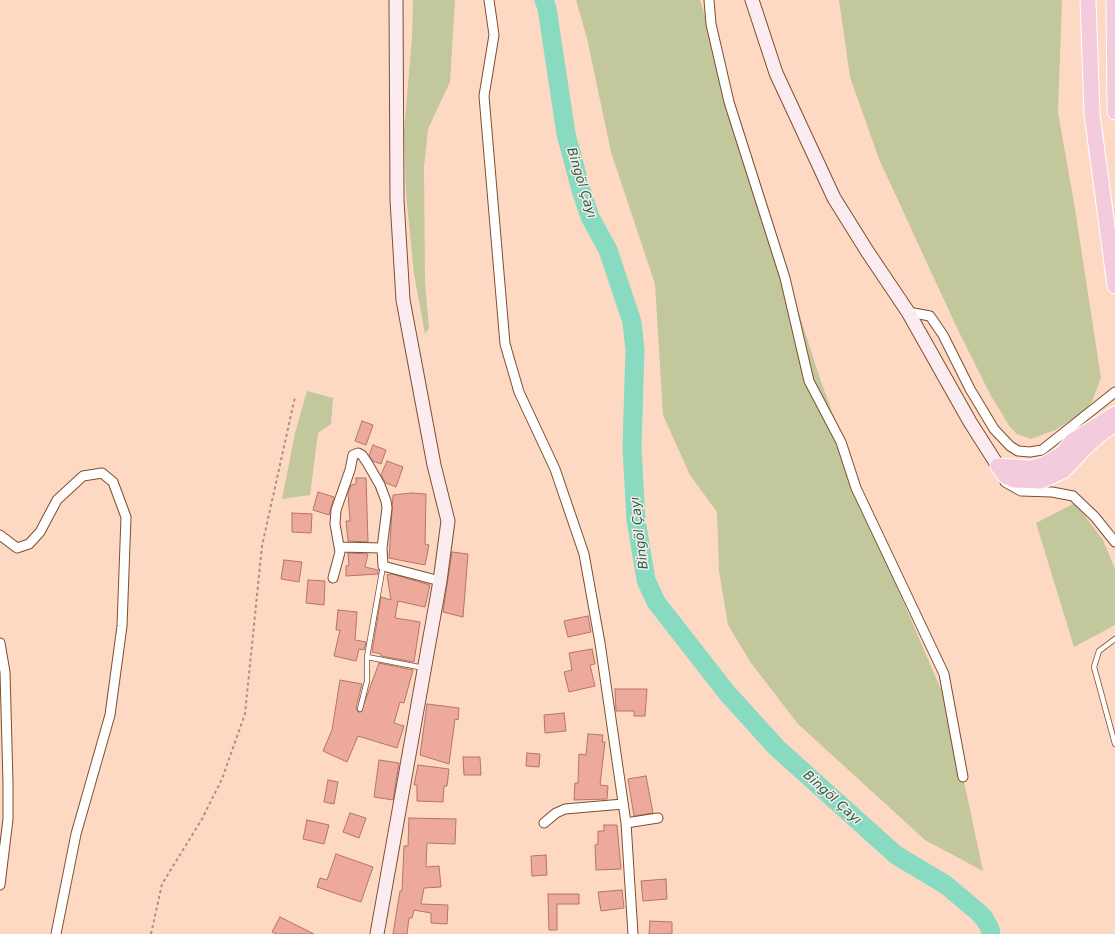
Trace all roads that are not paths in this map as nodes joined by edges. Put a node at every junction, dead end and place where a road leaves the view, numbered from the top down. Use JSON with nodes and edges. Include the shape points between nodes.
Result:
{"nodes":[{"id":1,"x":396,"y":0,"type":"edge"},
{"id":2,"x":489,"y":0,"type":"edge"},
{"id":3,"x":708,"y":0,"type":"edge"},
{"id":4,"x":752,"y":0,"type":"edge"},
{"id":5,"x":1088,"y":0,"type":"edge"},
{"id":6,"x":1114,"y":0,"type":"edge"},
{"id":7,"x":1115,"y":112,"type":"edge"},
{"id":8,"x":1115,"y":286,"type":"edge"},
{"id":9,"x":908,"y":312,"type":"junction"},
{"id":10,"x":1115,"y":392,"type":"edge"},
{"id":11,"x":1115,"y":414,"type":"edge"},
{"id":12,"x":1115,"y":425,"type":"edge"},
{"id":13,"x":998,"y":466,"type":"junction"},
{"id":14,"x":0,"y":536,"type":"edge"},
{"id":15,"x":1115,"y":542,"type":"edge"},
{"id":16,"x":340,"y":547,"type":"junction"},
{"id":17,"x":382,"y":548,"type":"junction"},
{"id":18,"x":383,"y":566,"type":"junction"},
{"id":19,"x":333,"y":578,"type":"dead end"},
{"id":20,"x":440,"y":581,"type":"junction"},
{"id":21,"x":1115,"y":639,"type":"edge"},
{"id":22,"x":0,"y":643,"type":"edge"},
{"id":23,"x":367,"y":657,"type":"junction"},
{"id":24,"x":425,"y":668,"type":"junction"},
{"id":25,"x":360,"y":709,"type":"dead end"},
{"id":26,"x":1115,"y":744,"type":"edge"},
{"id":27,"x":964,"y":777,"type":"dead end"},
{"id":28,"x":623,"y":804,"type":"junction"},
{"id":29,"x":658,"y":818,"type":"dead end"},
{"id":30,"x":544,"y":822,"type":"dead end"},
{"id":31,"x":626,"y":823,"type":"junction"},
{"id":32,"x":0,"y":885,"type":"edge"},
{"id":33,"x":56,"y":934,"type":"edge"},
{"id":34,"x":377,"y":934,"type":"edge"},
{"id":35,"x":633,"y":934,"type":"edge"}],
"edges":[{"from":1,"to":20,"type":"main road","via":[[397,200],[403,300],[434,465],[448,521]]},
{"from":2,"to":28,"type":"street","via":[[494,35],[484,96],[505,344],[519,392],[555,469],[584,554],[600,643]]},
{"from":3,"to":27,"type":"street","via":[[729,102],[785,278],[809,381],[841,442],[856,488],[944,674]]},
{"from":4,"to":9,"type":"main road","via":[[776,74],[821,174],[849,224]]},
{"from":5,"to":8,"type":"highway","via":[[1092,114]]},
{"from":6,"to":7,"type":"highway"},
{"from":9,"to":10,"type":"street","via":[[930,316],[994,429],[1018,451],[1042,450]]},
{"from":9,"to":13,"type":"main road"},
{"from":11,"to":13,"type":"highway","via":[[1072,441],[1062,454],[1043,465],[1030,468]]},
{"from":12,"to":13,"type":"highway","via":[[1103,432],[1063,471],[1041,481],[1014,480],[1005,476]]},
{"from":13,"to":15,"type":"street","via":[[1001,480],[1021,491],[1073,496],[1094,516]]},
{"from":14,"to":33,"type":"street","via":[[17,548],[29,544],[40,532],[57,500],[84,476],[102,473],[113,482],[126,517],[122,626],[110,715],[76,834]]},
{"from":16,"to":17,"type":"street"},
{"from":16,"to":17,"type":"street","via":[[335,524],[336,510],[353,455],[358,453],[368,464],[386,501]]},
{"from":16,"to":19,"type":"street"},
{"from":17,"to":18,"type":"street"},
{"from":18,"to":20,"type":"street"},
{"from":18,"to":23,"type":"lane"},
{"from":20,"to":24,"type":"main road"},
{"from":21,"to":26,"type":"lane","via":[[1099,651],[1094,667]]},
{"from":22,"to":32,"type":"street","via":[[5,672],[8,818]]},
{"from":23,"to":24,"type":"lane"},
{"from":23,"to":25,"type":"lane","via":[[367,681]]},
{"from":24,"to":34,"type":"main road"},
{"from":28,"to":30,"type":"street","via":[[565,808]]},
{"from":28,"to":31,"type":"street"},
{"from":29,"to":31,"type":"street"},
{"from":31,"to":35,"type":"street"}]}
